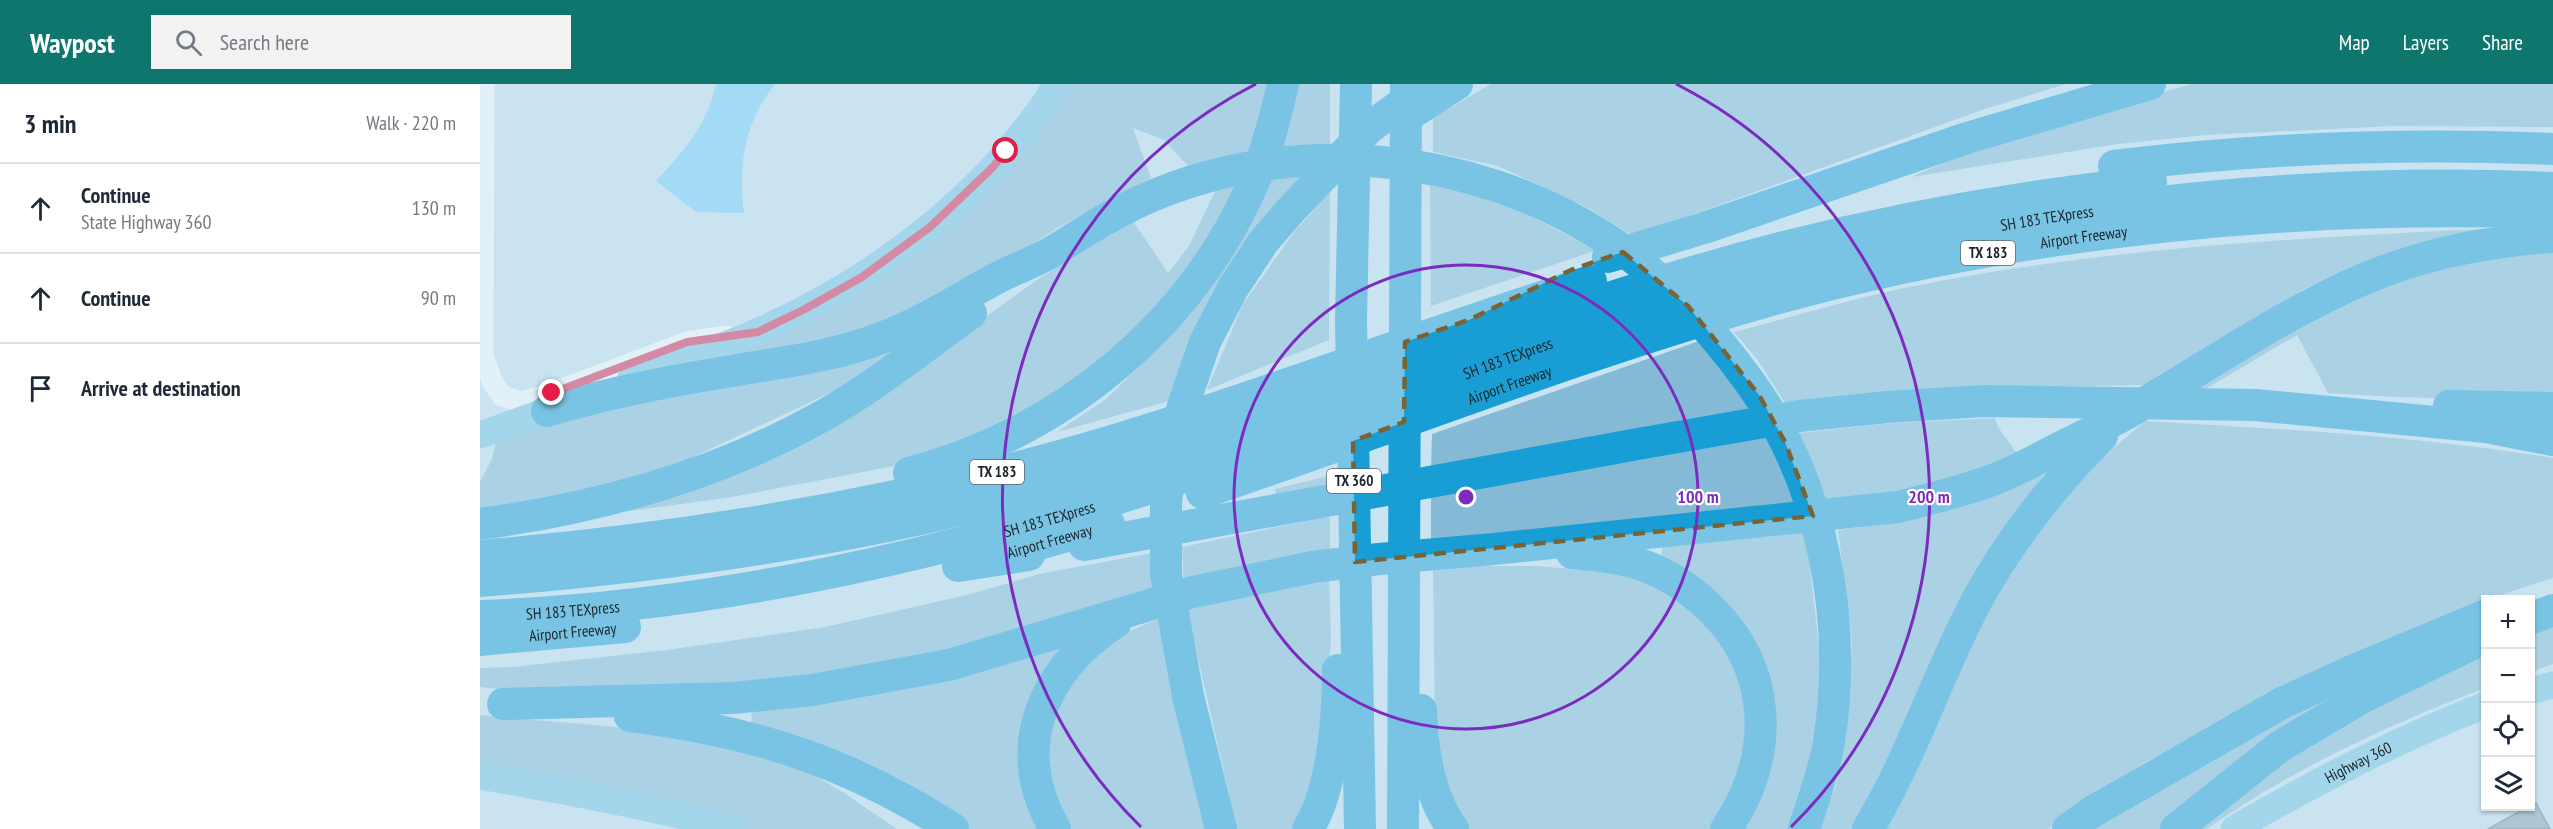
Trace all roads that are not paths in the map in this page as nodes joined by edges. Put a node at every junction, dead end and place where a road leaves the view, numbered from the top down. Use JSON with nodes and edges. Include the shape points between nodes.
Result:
{"nodes":[{"id":1,"x":484,"y":84,"type":"edge"},
{"id":2,"x":1057,"y":84,"type":"edge"},
{"id":3,"x":1283,"y":84,"type":"edge"},
{"id":4,"x":1356,"y":84,"type":"edge"},
{"id":5,"x":1407,"y":84,"type":"edge"},
{"id":6,"x":1429,"y":84,"type":"edge"},
{"id":7,"x":1457,"y":84,"type":"edge"},
{"id":8,"x":2150,"y":84,"type":"edge"},
{"id":9,"x":1349,"y":149,"type":"junction"},
{"id":10,"x":2553,"y":149,"type":"edge"},
{"id":11,"x":2553,"y":169,"type":"edge"},
{"id":12,"x":2553,"y":188,"type":"edge"},
{"id":13,"x":2553,"y":213,"type":"edge"},
{"id":14,"x":2553,"y":237,"type":"edge"},
{"id":15,"x":1045,"y":255,"type":"junction"},
{"id":16,"x":1471,"y":319,"type":"junction"},
{"id":17,"x":758,"y":332,"type":"junction"},
{"id":18,"x":482,"y":362,"type":"edge"},
{"id":19,"x":2302,"y":407,"type":"junction"},
{"id":20,"x":2553,"y":408,"type":"edge"},
{"id":21,"x":547,"y":411,"type":"junction"},
{"id":22,"x":2123,"y":415,"type":"junction"},
{"id":23,"x":480,"y":435,"type":"edge"},
{"id":24,"x":2553,"y":440,"type":"edge"},
{"id":25,"x":480,"y":524,"type":"edge"},
{"id":26,"x":668,"y":535,"type":"junction"},
{"id":27,"x":1494,"y":549,"type":"junction"},
{"id":28,"x":480,"y":556,"type":"edge"},
{"id":29,"x":958,"y":566,"type":"junction"},
{"id":30,"x":480,"y":581,"type":"edge"},
{"id":31,"x":2553,"y":591,"type":"edge"},
{"id":32,"x":2535,"y":598,"type":"edge"},
{"id":33,"x":1143,"y":606,"type":"junction"},
{"id":34,"x":2553,"y":610,"type":"edge"},
{"id":35,"x":480,"y":616,"type":"edge"},
{"id":36,"x":2481,"y":617,"type":"edge"},
{"id":37,"x":2535,"y":617,"type":"edge"},
{"id":38,"x":2481,"y":639,"type":"edge"},
{"id":39,"x":480,"y":640,"type":"edge"},
{"id":40,"x":1412,"y":641,"type":"junction"},
{"id":41,"x":1348,"y":642,"type":"junction"},
{"id":42,"x":2553,"y":685,"type":"edge"},
{"id":43,"x":2535,"y":690,"type":"edge"},
{"id":44,"x":491,"y":703,"type":"edge"},
{"id":45,"x":2481,"y":707,"type":"edge"},
{"id":46,"x":480,"y":776,"type":"edge"},
{"id":47,"x":860,"y":776,"type":"junction"},
{"id":48,"x":733,"y":829,"type":"edge"},
{"id":49,"x":915,"y":829,"type":"edge"},
{"id":50,"x":953,"y":829,"type":"edge"},
{"id":51,"x":1055,"y":829,"type":"edge"},
{"id":52,"x":1221,"y":829,"type":"edge"},
{"id":53,"x":1308,"y":829,"type":"edge"},
{"id":54,"x":1360,"y":829,"type":"edge"},
{"id":55,"x":1403,"y":829,"type":"edge"},
{"id":56,"x":1453,"y":829,"type":"edge"},
{"id":57,"x":1726,"y":829,"type":"edge"},
{"id":58,"x":1804,"y":829,"type":"edge"},
{"id":59,"x":1868,"y":829,"type":"edge"},
{"id":60,"x":2068,"y":829,"type":"edge"},
{"id":61,"x":2176,"y":829,"type":"edge"},
{"id":62,"x":2234,"y":829,"type":"edge"}],
"edges":[{"from":1,"to":18,"type":"street"},
{"from":2,"to":17,"type":"main road","via":[[993,167],[930,227],[862,277]]},
{"from":3,"to":26,"type":"highway","via":[[1272,133],[1224,240],[1152,334],[1081,394],[1002,439],[942,464],[869,484],[712,509]]},
{"from":4,"to":41,"type":"highway","number":"TX 360"},
{"from":5,"to":40,"type":"highway","number":"TX 360","via":[[1404,516]]},
{"from":6,"to":9,"type":"highway","via":[[1369,128]]},
{"from":7,"to":9,"type":"highway","via":[[1382,133]]},
{"from":8,"to":16,"type":"highway","via":[[1967,138],[1704,228],[1590,262]]},
{"from":9,"to":52,"type":"highway","via":[[1271,233],[1233,288],[1197,362],[1177,430],[1166,502],[1166,574],[1188,696]]},
{"from":10,"to":16,"type":"highway","number":"TX 183","via":[[2444,146],[2297,150],[2160,161],[2007,181],[1922,195],[1762,232]]},
{"from":11,"to":30,"type":"highway","name":"SH 183 TEXpress","via":[[2381,166],[2248,173],[2106,187],[1863,228],[1724,263],[1567,311],[1185,446],[1000,499],[810,540],[693,559]]},
{"from":12,"to":35,"type":"highway","name":"SH 183 TEXpress","via":[[2378,186],[2244,194],[2097,210],[1944,235],[1767,276],[1663,305],[1206,469],[970,541],[745,588],[600,608]]},
{"from":13,"to":29,"type":"highway","name":"Airport Freeway","number":"TX 183","via":[[2411,212],[2235,220],[2070,239],[1849,281],[1659,334],[1120,520]]},
{"from":14,"to":22,"type":"highway","via":[[2474,246],[2422,258],[2365,278],[2244,340]]},
{"from":15,"to":21,"type":"highway","via":[[937,313],[857,346],[801,360],[625,390]]},
{"from":15,"to":25,"type":"highway","via":[[1016,281],[868,387],[756,451],[649,490],[581,507]]},
{"from":15,"to":58,"type":"highway","via":[[1150,196],[1193,181],[1290,162],[1347,160],[1454,173],[1508,190],[1604,237],[1688,306],[1726,350],[1759,395],[1806,492],[1831,592],[1835,659],[1828,744]]},
{"from":16,"to":26,"type":"highway","number":"TX 183","via":[[1181,420],[1069,453],[879,500]]},
{"from":17,"to":18,"type":"street","via":[[687,342],[521,402],[502,396]]},
{"from":17,"to":21,"type":"main road"},
{"from":19,"to":20,"type":"highway"},
{"from":19,"to":24,"type":"highway","via":[[2486,428]]},
{"from":19,"to":29,"type":"highway","via":[[1984,401],[1799,416]]},
{"from":21,"to":23,"type":"main road"},
{"from":22,"to":27,"type":"highway","via":[[1992,481],[1898,507]]},
{"from":22,"to":59,"type":"highway","via":[[2069,469],[2008,547],[1977,600],[1899,772]]},
{"from":26,"to":28,"type":"highway","number":"TX 183"},
{"from":27,"to":33,"type":"highway","via":[[1313,567]]},
{"from":27,"to":57,"type":"highway","via":[[1594,555],[1636,563],[1667,576],[1722,620],[1737,639],[1756,680],[1761,735],[1748,790]]},
{"from":29,"to":39,"type":"highway","name":"Airport Freeway","number":"TX 183","via":[[833,594],[706,616]]},
{"from":31,"to":32,"type":"highway"},
{"from":33,"to":44,"type":"highway","via":[[949,664],[812,690],[733,698]]},
{"from":33,"to":51,"type":"highway","via":[[1096,636],[1072,658],[1051,687],[1040,714],[1034,764],[1043,805]]},
{"from":34,"to":37,"type":"highway"},
{"from":36,"to":60,"type":"highway","via":[[2282,703],[2121,794]]},
{"from":38,"to":61,"type":"highway","via":[[2363,698],[2279,747]]},
{"from":40,"to":55,"type":"highway","number":"TX 360"},
{"from":40,"to":56,"type":"highway","via":[[1424,750],[1438,802]]},
{"from":41,"to":53,"type":"highway","via":[[1326,786]]},
{"from":41,"to":54,"type":"highway","number":"TX 360"},
{"from":42,"to":43,"type":"main road"},
{"from":44,"to":47,"type":"highway","via":[[713,729],[814,757]]},
{"from":45,"to":62,"type":"main road","name":"Highway 360","via":[[2404,738]]},
{"from":46,"to":48,"type":"main road"},
{"from":47,"to":49,"type":"highway"},
{"from":47,"to":50,"type":"highway"}]}
